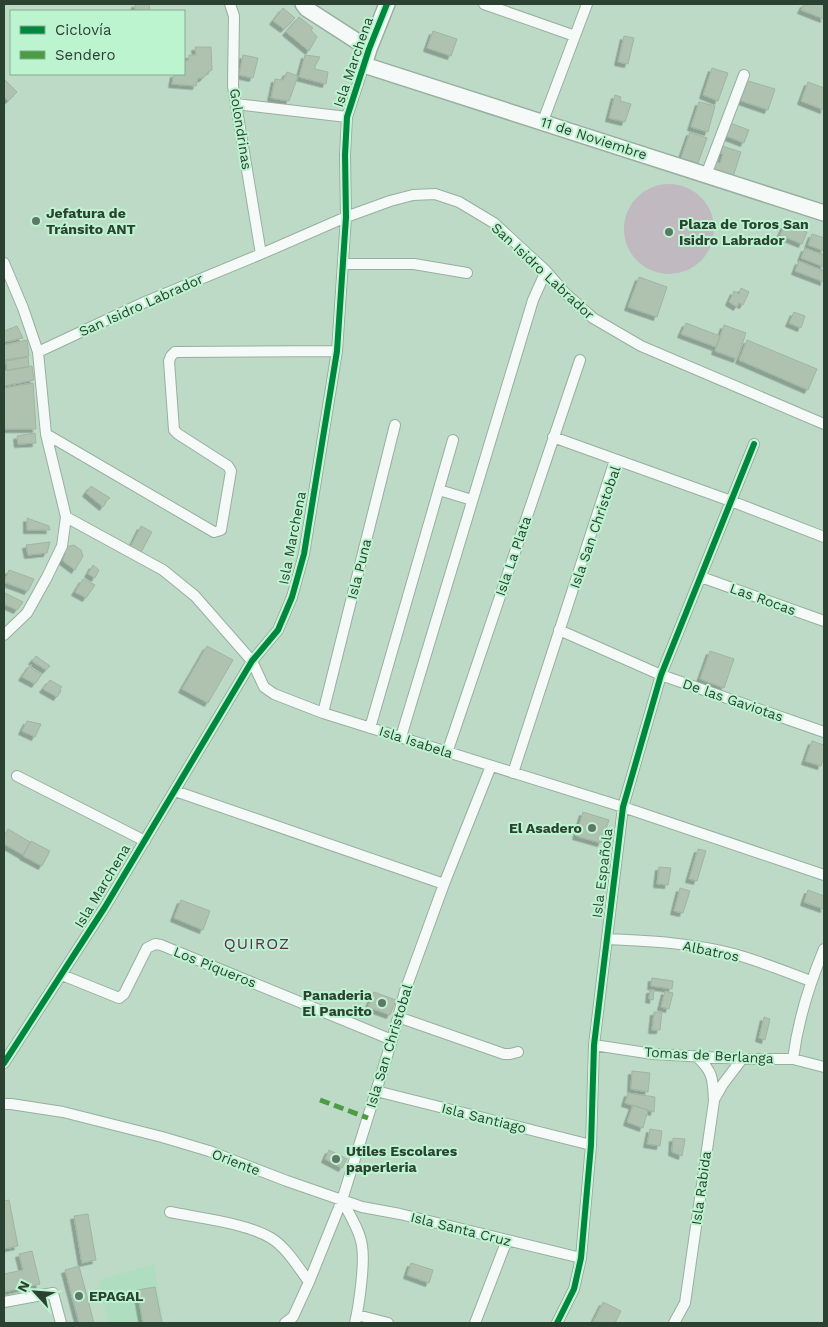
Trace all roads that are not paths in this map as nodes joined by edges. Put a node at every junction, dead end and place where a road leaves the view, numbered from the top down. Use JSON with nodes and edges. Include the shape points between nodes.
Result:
{"nodes":[{"id":1,"x":230,"y":4,"type":"edge"},
{"id":2,"x":303,"y":4,"type":"edge"},
{"id":3,"x":387,"y":4,"type":"edge"},
{"id":4,"x":484,"y":4,"type":"edge"},
{"id":5,"x":587,"y":4,"type":"edge"},
{"id":6,"x":575,"y":36,"type":"junction"},
{"id":7,"x":368,"y":49,"type":"junction"},
{"id":8,"x":364,"y":65,"type":"junction"},
{"id":9,"x":744,"y":75,"type":"dead end"},
{"id":10,"x":236,"y":104,"type":"junction"},
{"id":11,"x":347,"y":117,"type":"junction"},
{"id":12,"x":543,"y":121,"type":"junction"},
{"id":13,"x":706,"y":175,"type":"junction"},
{"id":14,"x":823,"y":209,"type":"edge"},
{"id":15,"x":346,"y":217,"type":"junction"},
{"id":16,"x":261,"y":254,"type":"junction"},
{"id":17,"x":4,"y":263,"type":"edge"},
{"id":18,"x":344,"y":264,"type":"junction"},
{"id":19,"x":546,"y":271,"type":"junction"},
{"id":20,"x":467,"y":273,"type":"dead end"},
{"id":21,"x":337,"y":351,"type":"junction"},
{"id":22,"x":38,"y":352,"type":"junction"},
{"id":23,"x":580,"y":360,"type":"dead end"},
{"id":24,"x":824,"y":424,"type":"edge"},
{"id":25,"x":395,"y":425,"type":"dead end"},
{"id":26,"x":46,"y":434,"type":"junction"},
{"id":27,"x":553,"y":438,"type":"junction"},
{"id":28,"x":453,"y":440,"type":"dead end"},
{"id":29,"x":754,"y":444,"type":"dead end"},
{"id":30,"x":615,"y":460,"type":"junction"},
{"id":31,"x":439,"y":490,"type":"junction"},
{"id":32,"x":472,"y":500,"type":"junction"},
{"id":33,"x":731,"y":501,"type":"junction"},
{"id":34,"x":66,"y":517,"type":"junction"},
{"id":35,"x":824,"y":537,"type":"edge"},
{"id":36,"x":701,"y":576,"type":"junction"},
{"id":37,"x":824,"y":621,"type":"edge"},
{"id":38,"x":559,"y":630,"type":"junction"},
{"id":39,"x":4,"y":635,"type":"edge"},
{"id":40,"x":252,"y":661,"type":"junction"},
{"id":41,"x":661,"y":675,"type":"junction"},
{"id":42,"x":324,"y":713,"type":"junction"},
{"id":43,"x":370,"y":728,"type":"junction"},
{"id":44,"x":824,"y":732,"type":"edge"},
{"id":45,"x":401,"y":737,"type":"junction"},
{"id":46,"x":447,"y":752,"type":"junction"},
{"id":47,"x":491,"y":766,"type":"junction"},
{"id":48,"x":513,"y":773,"type":"junction"},
{"id":49,"x":16,"y":776,"type":"dead end"},
{"id":50,"x":175,"y":791,"type":"junction"},
{"id":51,"x":623,"y":808,"type":"junction"},
{"id":52,"x":144,"y":841,"type":"junction"},
{"id":53,"x":824,"y":875,"type":"edge"},
{"id":54,"x":444,"y":884,"type":"junction"},
{"id":55,"x":607,"y":938,"type":"junction"},
{"id":56,"x":824,"y":949,"type":"edge"},
{"id":57,"x":62,"y":975,"type":"junction"},
{"id":58,"x":811,"y":981,"type":"junction"},
{"id":59,"x":398,"y":1017,"type":"junction"},
{"id":60,"x":392,"y":1040,"type":"junction"},
{"id":61,"x":594,"y":1045,"type":"junction"},
{"id":62,"x":518,"y":1052,"type":"dead end"},
{"id":63,"x":696,"y":1056,"type":"junction"},
{"id":64,"x":742,"y":1059,"type":"junction"},
{"id":65,"x":793,"y":1059,"type":"junction"},
{"id":66,"x":4,"y":1062,"type":"edge"},
{"id":67,"x":824,"y":1067,"type":"edge"},
{"id":68,"x":376,"y":1091,"type":"junction"},
{"id":69,"x":714,"y":1101,"type":"junction"},
{"id":70,"x":4,"y":1104,"type":"edge"},
{"id":71,"x":591,"y":1146,"type":"junction"},
{"id":72,"x":342,"y":1200,"type":"junction"},
{"id":73,"x":170,"y":1212,"type":"dead end"},
{"id":74,"x":507,"y":1240,"type":"junction"},
{"id":75,"x":581,"y":1258,"type":"junction"},
{"id":76,"x":309,"y":1282,"type":"junction"},
{"id":77,"x":4,"y":1302,"type":"edge"},
{"id":78,"x":356,"y":1319,"type":"edge"},
{"id":79,"x":61,"y":1323,"type":"edge"},
{"id":80,"x":285,"y":1323,"type":"edge"},
{"id":81,"x":388,"y":1323,"type":"edge"},
{"id":82,"x":475,"y":1323,"type":"edge"},
{"id":83,"x":557,"y":1323,"type":"edge"},
{"id":84,"x":674,"y":1323,"type":"edge"}],
"edges":[{"from":1,"to":10,"type":"street","name":"Golondrinas","via":[[234,16],[233,86]]},
{"from":2,"to":7,"type":"street"},
{"from":3,"to":7,"type":"street","name":"Isla Marchena"},
{"from":4,"to":6,"type":"street"},
{"from":5,"to":6,"type":"street"},
{"from":6,"to":12,"type":"street"},
{"from":7,"to":8,"type":"street","name":"Isla Marchena"},
{"from":8,"to":11,"type":"street","name":"Isla Marchena"},
{"from":8,"to":12,"type":"street","name":"11 de Noviembre"},
{"from":9,"to":13,"type":"street"},
{"from":10,"to":11,"type":"street"},
{"from":10,"to":16,"type":"street","name":"Golondrinas"},
{"from":11,"to":15,"type":"street","name":"Isla Marchena"},
{"from":12,"to":13,"type":"street","name":"11 de Noviembre"},
{"from":13,"to":14,"type":"street","name":"11 de Noviembre"},
{"from":15,"to":16,"type":"street","name":"San Isidro Labrador"},
{"from":15,"to":18,"type":"street","name":"Isla Marchena"},
{"from":15,"to":19,"type":"street","name":"San Isidro Labrador","via":[[413,195],[435,194],[459,202],[494,223]]},
{"from":16,"to":22,"type":"street","name":"San Isidro Labrador","via":[[145,302]]},
{"from":17,"to":22,"type":"street"},
{"from":18,"to":20,"type":"street","via":[[414,264]]},
{"from":18,"to":21,"type":"street","name":"Isla Marchena"},
{"from":19,"to":24,"type":"street","name":"San Isidro Labrador","via":[[593,318],[641,346]]},
{"from":19,"to":32,"type":"street","via":[[533,300]]},
{"from":21,"to":26,"type":"street","via":[[175,352],[171,356],[174,430],[231,471],[218,532]]},
{"from":21,"to":40,"type":"street","name":"Isla Marchena","via":[[304,554],[295,588],[278,630]]},
{"from":22,"to":26,"type":"street"},
{"from":23,"to":27,"type":"street","name":"Isla La Plata"},
{"from":25,"to":42,"type":"street","name":"Isla Puna"},
{"from":26,"to":34,"type":"street"},
{"from":27,"to":30,"type":"street"},
{"from":27,"to":46,"type":"street","name":"Isla La Plata"},
{"from":28,"to":31,"type":"street"},
{"from":29,"to":33,"type":"street","name":"Isla Española"},
{"from":30,"to":33,"type":"street","name":"Isla San Christobal"},
{"from":30,"to":38,"type":"street","name":"Isla San Christobal"},
{"from":31,"to":32,"type":"street"},
{"from":31,"to":43,"type":"street"},
{"from":32,"to":45,"type":"street"},
{"from":33,"to":35,"type":"street","name":"Isla San Christobal"},
{"from":33,"to":36,"type":"street","name":"Isla Española"},
{"from":34,"to":39,"type":"street","via":[[62,546],[47,578],[27,613]]},
{"from":34,"to":40,"type":"street","name":"Isla Isabela","via":[[177,580]]},
{"from":36,"to":37,"type":"street","name":"Las Rocas"},
{"from":36,"to":41,"type":"street","name":"Isla Española"},
{"from":38,"to":41,"type":"street","name":"De las Gaviotas"},
{"from":38,"to":48,"type":"street","name":"Isla San Christobal"},
{"from":40,"to":42,"type":"street","name":"Isla Isabela","via":[[264,687]]},
{"from":40,"to":50,"type":"street","name":"Isla Marchena"},
{"from":41,"to":44,"type":"street","name":"De las Gaviotas"},
{"from":41,"to":51,"type":"street","name":"Isla Española"},
{"from":42,"to":43,"type":"street","name":"Isla Isabela"},
{"from":43,"to":45,"type":"street","name":"Isla Isabela"},
{"from":45,"to":46,"type":"street","name":"Isla Isabela"},
{"from":46,"to":47,"type":"street","name":"Isla Isabela"},
{"from":47,"to":48,"type":"street","name":"Isla Isabela"},
{"from":47,"to":54,"type":"street","name":"Isla San Christobal"},
{"from":48,"to":51,"type":"street","name":"Isla Isabela"},
{"from":49,"to":52,"type":"street"},
{"from":50,"to":52,"type":"street","name":"Isla Marchena"},
{"from":50,"to":54,"type":"street"},
{"from":51,"to":53,"type":"street","name":"Isla Isabela"},
{"from":51,"to":55,"type":"street","name":"Isla Española"},
{"from":52,"to":57,"type":"street","name":"Isla Marchena"},
{"from":54,"to":59,"type":"street","name":"Isla San Christobal"},
{"from":55,"to":58,"type":"street","name":"Albatros","via":[[679,943],[735,954]]},
{"from":55,"to":61,"type":"street","name":"Isla Española"},
{"from":56,"to":58,"type":"street"},
{"from":57,"to":60,"type":"street","name":"Los Piqueros","via":[[119,998],[147,948],[161,945]]},
{"from":57,"to":66,"type":"street","name":"Isla Marchena"},
{"from":58,"to":65,"type":"street"},
{"from":59,"to":60,"type":"street","name":"Isla San Christobal"},
{"from":59,"to":62,"type":"street","via":[[504,1054]]},
{"from":60,"to":68,"type":"street","name":"Isla San Christobal"},
{"from":61,"to":63,"type":"street","name":"Tomas de Berlanga","via":[[653,1054]]},
{"from":61,"to":71,"type":"street","name":"Isla Española"},
{"from":63,"to":64,"type":"street","name":"Tomas de Berlanga"},
{"from":63,"to":69,"type":"street","name":"Isla Rabida","via":[[711,1073]]},
{"from":64,"to":65,"type":"street","name":"Tomas de Berlanga"},
{"from":64,"to":69,"type":"street"},
{"from":65,"to":67,"type":"street","name":"Tomas de Berlanga"},
{"from":68,"to":71,"type":"street","name":"Isla Santiago"},
{"from":68,"to":72,"type":"street","name":"Isla San Christobal"},
{"from":69,"to":84,"type":"street","name":"Isla Rabida","via":[[685,1303]]},
{"from":70,"to":72,"type":"street","name":"Oriente","via":[[63,1112],[162,1137]]},
{"from":71,"to":75,"type":"street","name":"Isla Española"},
{"from":72,"to":74,"type":"street","name":"Isla Santa Cruz"},
{"from":72,"to":76,"type":"street","name":"Isla San Christobal"},
{"from":72,"to":78,"type":"street","via":[[362,1245]]},
{"from":73,"to":76,"type":"street","via":[[238,1226],[270,1238],[284,1249]]},
{"from":74,"to":75,"type":"street","name":"Isla Santa Cruz"},
{"from":74,"to":82,"type":"street"},
{"from":75,"to":83,"type":"street","name":"Isla Española","via":[[574,1289]]},
{"from":76,"to":80,"type":"street","name":"Isla San Christobal","via":[[293,1317]]},
{"from":77,"to":79,"type":"street","via":[[53,1293]]},
{"from":78,"to":81,"type":"street"}]}
